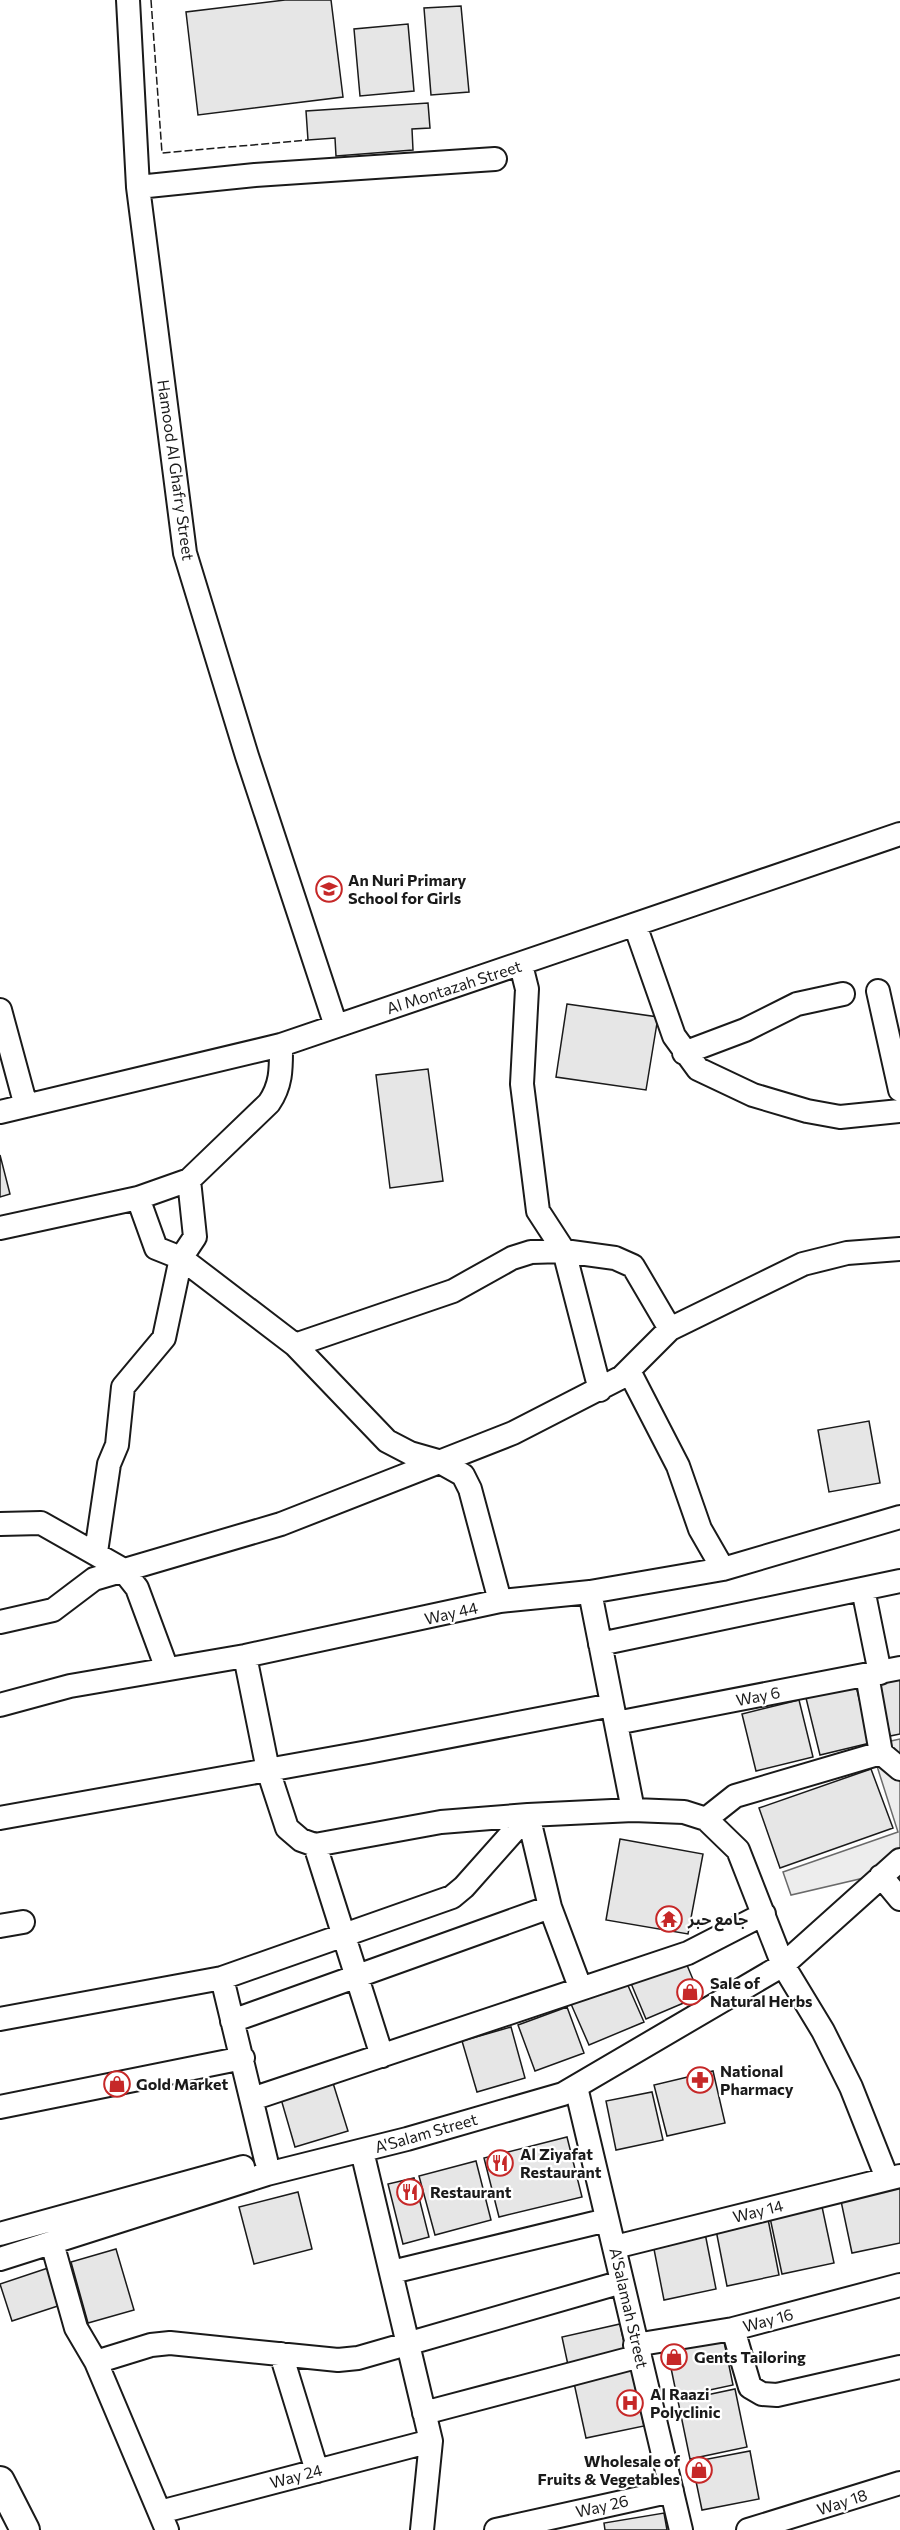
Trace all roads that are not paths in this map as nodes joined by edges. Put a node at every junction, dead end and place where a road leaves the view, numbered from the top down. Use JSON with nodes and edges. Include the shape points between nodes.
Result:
{"nodes":[{"id":1,"x":128,"y":0,"type":"edge"},
{"id":2,"x":495,"y":159,"type":"dead end"},
{"id":3,"x":138,"y":187,"type":"junction"},
{"id":4,"x":900,"y":834,"type":"edge"},
{"id":5,"x":635,"y":925,"type":"junction"},
{"id":6,"x":521,"y":965,"type":"junction"},
{"id":7,"x":878,"y":990,"type":"dead end"},
{"id":8,"x":843,"y":994,"type":"dead end"},
{"id":9,"x":0,"y":1010,"type":"edge"},
{"id":10,"x":336,"y":1026,"type":"junction"},
{"id":11,"x":281,"y":1045,"type":"junction"},
{"id":12,"x":684,"y":1053,"type":"junction"},
{"id":13,"x":900,"y":1090,"type":"edge"},
{"id":14,"x":26,"y":1106,"type":"junction"},
{"id":15,"x":900,"y":1111,"type":"edge"},
{"id":16,"x":0,"y":1112,"type":"edge"},
{"id":17,"x":189,"y":1180,"type":"junction"},
{"id":18,"x":138,"y":1198,"type":"junction"},
{"id":19,"x":0,"y":1228,"type":"edge"},
{"id":20,"x":900,"y":1249,"type":"edge"},
{"id":21,"x":564,"y":1251,"type":"junction"},
{"id":22,"x":181,"y":1258,"type":"junction"},
{"id":23,"x":670,"y":1329,"type":"junction"},
{"id":24,"x":295,"y":1345,"type":"junction"},
{"id":25,"x":629,"y":1371,"type":"junction"},
{"id":26,"x":600,"y":1390,"type":"junction"},
{"id":27,"x":438,"y":1461,"type":"junction"},
{"id":28,"x":900,"y":1517,"type":"edge"},
{"id":29,"x":0,"y":1524,"type":"edge"},
{"id":30,"x":96,"y":1552,"type":"junction"},
{"id":31,"x":123,"y":1569,"type":"junction"},
{"id":32,"x":723,"y":1569,"type":"junction"},
{"id":33,"x":900,"y":1581,"type":"edge"},
{"id":34,"x":863,"y":1589,"type":"junction"},
{"id":35,"x":590,"y":1592,"type":"junction"},
{"id":36,"x":500,"y":1601,"type":"junction"},
{"id":37,"x":0,"y":1622,"type":"edge"},
{"id":38,"x":600,"y":1644,"type":"junction"},
{"id":39,"x":245,"y":1656,"type":"junction"},
{"id":40,"x":167,"y":1669,"type":"junction"},
{"id":41,"x":882,"y":1672,"type":"edge"},
{"id":42,"x":0,"y":1705,"type":"edge"},
{"id":43,"x":614,"y":1714,"type":"junction"},
{"id":44,"x":881,"y":1753,"type":"junction"},
{"id":45,"x":900,"y":1769,"type":"edge"},
{"id":46,"x":268,"y":1770,"type":"junction"},
{"id":47,"x":633,"y":1810,"type":"junction"},
{"id":48,"x":528,"y":1815,"type":"junction"},
{"id":49,"x":0,"y":1818,"type":"edge"},
{"id":50,"x":706,"y":1819,"type":"junction"},
{"id":51,"x":315,"y":1845,"type":"junction"},
{"id":52,"x":900,"y":1860,"type":"edge"},
{"id":53,"x":881,"y":1876,"type":"junction"},
{"id":54,"x":900,"y":1899,"type":"edge"},
{"id":55,"x":550,"y":1906,"type":"junction"},
{"id":56,"x":764,"y":1914,"type":"junction"},
{"id":57,"x":23,"y":1922,"type":"dead end"},
{"id":58,"x":0,"y":1926,"type":"edge"},
{"id":59,"x":343,"y":1935,"type":"junction"},
{"id":60,"x":780,"y":1959,"type":"junction"},
{"id":61,"x":356,"y":1976,"type":"junction"},
{"id":62,"x":222,"y":1978,"type":"junction"},
{"id":63,"x":580,"y":1987,"type":"junction"},
{"id":64,"x":0,"y":2019,"type":"edge"},
{"id":65,"x":232,"y":2021,"type":"junction"},
{"id":66,"x":382,"y":2056,"type":"junction"},
{"id":67,"x":243,"y":2058,"type":"junction"},
{"id":68,"x":576,"y":2087,"type":"junction"},
{"id":69,"x":252,"y":2099,"type":"junction"},
{"id":70,"x":0,"y":2107,"type":"edge"},
{"id":71,"x":362,"y":2151,"type":"junction"},
{"id":72,"x":266,"y":2160,"type":"junction"},
{"id":73,"x":893,"y":2177,"type":"edge"},
{"id":74,"x":607,"y":2220,"type":"junction"},
{"id":75,"x":0,"y":2234,"type":"edge"},
{"id":76,"x":52,"y":2243,"type":"junction"},
{"id":77,"x":615,"y":2247,"type":"junction"},
{"id":78,"x":0,"y":2259,"type":"edge"},
{"id":79,"x":392,"y":2272,"type":"junction"},
{"id":80,"x":622,"y":2282,"type":"junction"},
{"id":81,"x":900,"y":2285,"type":"edge"},
{"id":82,"x":733,"y":2329,"type":"junction"},
{"id":83,"x":408,"y":2345,"type":"junction"},
{"id":84,"x":637,"y":2350,"type":"junction"},
{"id":85,"x":281,"y":2354,"type":"junction"},
{"id":86,"x":96,"y":2362,"type":"junction"},
{"id":87,"x":900,"y":2367,"type":"edge"},
{"id":88,"x":424,"y":2413,"type":"junction"},
{"id":89,"x":431,"y":2441,"type":"junction"},
{"id":90,"x":316,"y":2471,"type":"junction"},
{"id":91,"x":0,"y":2481,"type":"edge"},
{"id":92,"x":900,"y":2482,"type":"edge"},
{"id":93,"x":672,"y":2491,"type":"junction"},
{"id":94,"x":164,"y":2521,"type":"edge"},
{"id":95,"x":25,"y":2530,"type":"edge"},
{"id":96,"x":422,"y":2530,"type":"edge"},
{"id":97,"x":496,"y":2530,"type":"edge"},
{"id":98,"x":681,"y":2530,"type":"edge"},
{"id":99,"x":748,"y":2530,"type":"edge"}],
"edges":[{"from":1,"to":3,"type":"street","name":"Hamood Al Ghafry Street"},
{"from":2,"to":3,"type":"street"},
{"from":3,"to":10,"type":"street","name":"Hamood Al Ghafry Street","via":[[185,553]]},
{"from":4,"to":5,"type":"street","name":"Al Montazah Street"},
{"from":5,"to":6,"type":"street","name":"Al Montazah Street"},
{"from":5,"to":12,"type":"street","via":[[674,1036]]},
{"from":6,"to":10,"type":"street","name":"Al Montazah Street"},
{"from":6,"to":21,"type":"street","via":[[527,989],[522,1084],[538,1211]]},
{"from":7,"to":13,"type":"street"},
{"from":8,"to":12,"type":"street","via":[[796,1004],[745,1030]]},
{"from":9,"to":14,"type":"street"},
{"from":10,"to":11,"type":"street","name":"Al Montazah Street"},
{"from":11,"to":14,"type":"street","name":"Al Montazah Street"},
{"from":11,"to":17,"type":"street","via":[[277,1090]]},
{"from":12,"to":15,"type":"street","via":[[698,1069],[722,1082],[807,1111],[840,1117]]},
{"from":14,"to":16,"type":"street","name":"Al Montazah Street"},
{"from":17,"to":18,"type":"street"},
{"from":17,"to":22,"type":"street","via":[[195,1237]]},
{"from":18,"to":19,"type":"street"},
{"from":18,"to":22,"type":"street","via":[[156,1248]]},
{"from":20,"to":23,"type":"street","via":[[821,1257]]},
{"from":21,"to":23,"type":"street","via":[[615,1258],[633,1266]]},
{"from":21,"to":24,"type":"street","via":[[521,1255],[453,1291]]},
{"from":21,"to":26,"type":"street"},
{"from":22,"to":24,"type":"street"},
{"from":22,"to":30,"type":"street","via":[[164,1338],[123,1387],[117,1445],[109,1464]]},
{"from":23,"to":25,"type":"street"},
{"from":24,"to":27,"type":"street","via":[[387,1440],[410,1454]]},
{"from":25,"to":26,"type":"street"},
{"from":25,"to":32,"type":"street","via":[[678,1466],[700,1529]]},
{"from":26,"to":27,"type":"street","via":[[513,1433]]},
{"from":27,"to":31,"type":"street","via":[[281,1524]]},
{"from":27,"to":36,"type":"street","via":[[463,1475],[470,1489]]},
{"from":28,"to":32,"type":"street","name":"Way 44"},
{"from":29,"to":30,"type":"street","via":[[41,1523]]},
{"from":30,"to":31,"type":"street"},
{"from":31,"to":37,"type":"street","via":[[94,1579],[53,1610]]},
{"from":31,"to":40,"type":"street","via":[[137,1588]]},
{"from":32,"to":35,"type":"street","name":"Way 44"},
{"from":33,"to":34,"type":"street"},
{"from":34,"to":38,"type":"street"},
{"from":34,"to":41,"type":"street"},
{"from":35,"to":36,"type":"street","name":"Way 44"},
{"from":35,"to":38,"type":"street"},
{"from":36,"to":39,"type":"street","name":"Way 44"},
{"from":38,"to":43,"type":"street"},
{"from":39,"to":40,"type":"street","name":"Way 44"},
{"from":39,"to":46,"type":"street"},
{"from":40,"to":42,"type":"street","name":"Way 44","via":[[70,1686]]},
{"from":41,"to":43,"type":"street","name":"Way 6"},
{"from":41,"to":44,"type":"street"},
{"from":43,"to":46,"type":"street","name":"Way 6"},
{"from":43,"to":47,"type":"street"},
{"from":44,"to":45,"type":"street"},
{"from":44,"to":50,"type":"street","via":[[735,1796]]},
{"from":46,"to":49,"type":"street","name":"Way 6"},
{"from":46,"to":51,"type":"street","via":[[287,1828]]},
{"from":47,"to":48,"type":"street"},
{"from":47,"to":50,"type":"street","via":[[684,1812]]},
{"from":48,"to":51,"type":"street","via":[[441,1822]]},
{"from":48,"to":55,"type":"street"},
{"from":48,"to":59,"type":"street","via":[[452,1897]]},
{"from":50,"to":56,"type":"street","via":[[738,1850]]},
{"from":51,"to":59,"type":"street"},
{"from":52,"to":53,"type":"street","name":"A'Salam Street"},
{"from":53,"to":54,"type":"street"},
{"from":53,"to":60,"type":"street","name":"A'Salam Street","via":[[818,1934]]},
{"from":55,"to":61,"type":"street"},
{"from":55,"to":63,"type":"street"},
{"from":56,"to":60,"type":"street"},
{"from":56,"to":63,"type":"street","via":[[688,1953]]},
{"from":57,"to":58,"type":"street"},
{"from":59,"to":61,"type":"street"},
{"from":59,"to":62,"type":"street"},
{"from":60,"to":68,"type":"street","name":"A'Salam Street"},
{"from":60,"to":72,"type":"street","name":"A'Salam Street","via":[[555,2081],[404,2127]]},
{"from":60,"to":73,"type":"street","via":[[823,2031]]},
{"from":61,"to":65,"type":"street"},
{"from":61,"to":66,"type":"street"},
{"from":62,"to":64,"type":"street"},
{"from":62,"to":65,"type":"street"},
{"from":63,"to":66,"type":"street"},
{"from":65,"to":67,"type":"street"},
{"from":66,"to":69,"type":"street"},
{"from":67,"to":69,"type":"street"},
{"from":67,"to":70,"type":"street"},
{"from":68,"to":71,"type":"street","name":"A'Salam Street"},
{"from":68,"to":74,"type":"street","name":"A'Salamah Street"},
{"from":69,"to":72,"type":"street"},
{"from":71,"to":76,"type":"street","name":"A'Salam Street","via":[[267,2174]]},
{"from":71,"to":79,"type":"street"},
{"from":72,"to":75,"type":"street","name":"A'Salam Street"},
{"from":73,"to":77,"type":"street","name":"Way 14"},
{"from":74,"to":77,"type":"street","name":"A'Salamah Street"},
{"from":74,"to":79,"type":"street"},
{"from":76,"to":78,"type":"street","name":"A'Salam Street"},
{"from":76,"to":86,"type":"street","via":[[76,2328]]},
{"from":77,"to":80,"type":"street","name":"A'Salamah Street"},
{"from":79,"to":83,"type":"street"},
{"from":80,"to":83,"type":"street"},
{"from":80,"to":84,"type":"street","name":"A'Salamah Street"},
{"from":81,"to":82,"type":"street","name":"Way 16"},
{"from":82,"to":84,"type":"street","name":"Way 16"},
{"from":82,"to":87,"type":"street","via":[[750,2387],[762,2394],[777,2395]]},
{"from":83,"to":85,"type":"street","via":[[348,2359]]},
{"from":83,"to":88,"type":"street"},
{"from":84,"to":88,"type":"street"},
{"from":84,"to":93,"type":"street","name":"A'Salamah Street"},
{"from":85,"to":86,"type":"street","via":[[170,2343]]},
{"from":85,"to":90,"type":"street"},
{"from":86,"to":94,"type":"street"},
{"from":88,"to":89,"type":"street"},
{"from":89,"to":90,"type":"street","name":"Way 24"},
{"from":89,"to":96,"type":"street"},
{"from":90,"to":94,"type":"street","name":"Way 24"},
{"from":91,"to":95,"type":"main road"},
{"from":92,"to":99,"type":"street","name":"Way 18"},
{"from":93,"to":97,"type":"street","name":"Way 26"},
{"from":93,"to":98,"type":"street","name":"A'Salamah Street"}]}
